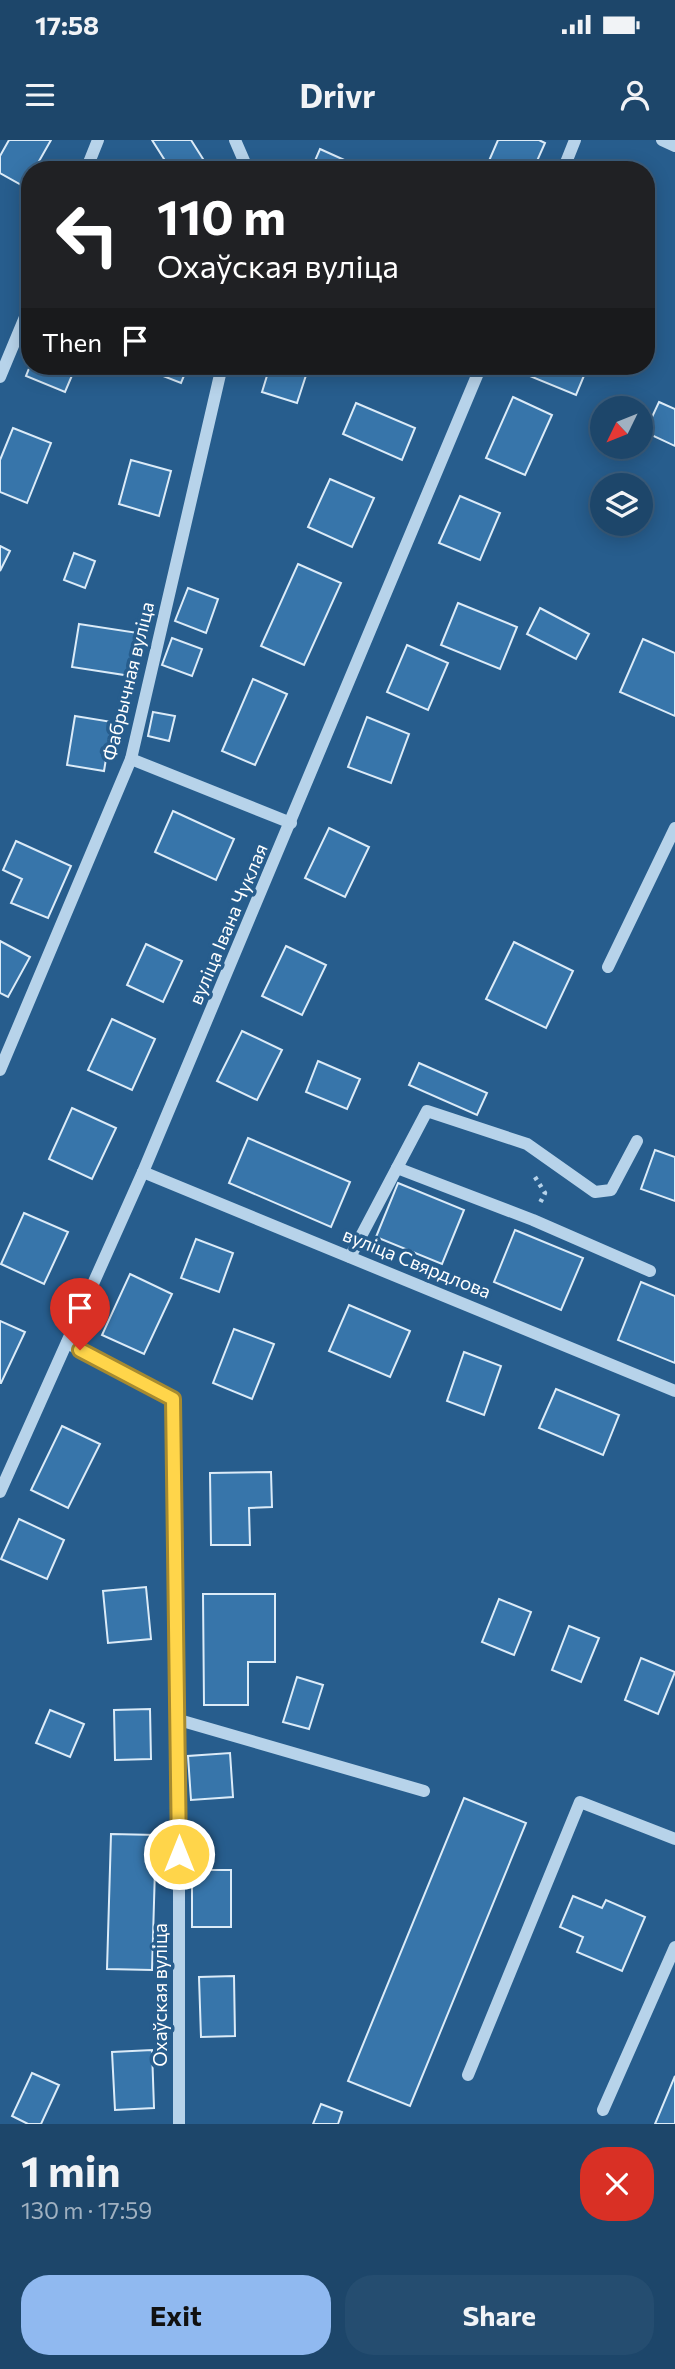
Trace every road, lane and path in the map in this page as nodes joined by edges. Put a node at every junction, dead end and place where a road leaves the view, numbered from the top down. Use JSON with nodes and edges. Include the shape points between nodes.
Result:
{"nodes":[{"id":1,"x":98,"y":140,"type":"edge"},
{"id":2,"x":235,"y":140,"type":"edge"},
{"id":3,"x":575,"y":140,"type":"edge"},
{"id":4,"x":662,"y":140,"type":"edge"},
{"id":5,"x":675,"y":146,"type":"edge"},
{"id":6,"x":90,"y":161,"type":"edge"},
{"id":7,"x":244,"y":161,"type":"edge"},
{"id":8,"x":567,"y":161,"type":"edge"},
{"id":9,"x":21,"y":327,"type":"edge"},
{"id":10,"x":220,"y":375,"type":"edge"},
{"id":11,"x":477,"y":375,"type":"edge"},
{"id":12,"x":0,"y":377,"type":"edge"},
{"id":13,"x":131,"y":759,"type":"junction"},
{"id":14,"x":291,"y":822,"type":"junction"},
{"id":15,"x":675,"y":828,"type":"edge"},
{"id":16,"x":608,"y":967,"type":"dead end"},
{"id":17,"x":0,"y":1070,"type":"edge"},
{"id":18,"x":637,"y":1140,"type":"dead end"},
{"id":19,"x":527,"y":1144,"type":"junction"},
{"id":20,"x":397,"y":1168,"type":"junction"},
{"id":21,"x":143,"y":1172,"type":"junction"},
{"id":22,"x":533,"y":1220,"type":"junction"},
{"id":23,"x":350,"y":1257,"type":"junction"},
{"id":24,"x":650,"y":1271,"type":"dead end"},
{"id":25,"x":67,"y":1343,"type":"junction"},
{"id":26,"x":675,"y":1391,"type":"edge"},
{"id":27,"x":0,"y":1493,"type":"edge"},
{"id":28,"x":179,"y":1720,"type":"junction"},
{"id":29,"x":424,"y":1791,"type":"dead end"},
{"id":30,"x":675,"y":1839,"type":"edge"},
{"id":31,"x":675,"y":1947,"type":"edge"},
{"id":32,"x":468,"y":2075,"type":"dead end"},
{"id":33,"x":603,"y":2110,"type":"dead end"},
{"id":34,"x":179,"y":2124,"type":"edge"}],
"edges":[{"from":1,"to":6,"type":"street"},
{"from":2,"to":7,"type":"street"},
{"from":3,"to":8,"type":"street"},
{"from":4,"to":5,"type":"street"},
{"from":9,"to":12,"type":"street"},
{"from":10,"to":13,"type":"street","name":"Фабрычная вуліца"},
{"from":11,"to":14,"type":"street","name":"вуліца Івана Чуклая"},
{"from":13,"to":14,"type":"street"},
{"from":13,"to":17,"type":"street","name":"Фабрычная вуліца"},
{"from":14,"to":21,"type":"street","name":"вуліца Івана Чуклая"},
{"from":15,"to":16,"type":"street"},
{"from":18,"to":19,"type":"street","via":[[611,1189],[595,1192]]},
{"from":19,"to":20,"type":"street","via":[[427,1111]]},
{"from":19,"to":22,"type":"path","via":[[533,1173],[545,1193]]},
{"from":20,"to":22,"type":"street"},
{"from":20,"to":23,"type":"street"},
{"from":21,"to":23,"type":"street","name":"вуліца Свярдлова"},
{"from":21,"to":25,"type":"street","name":"вуліца Івана Чуклая"},
{"from":22,"to":24,"type":"street"},
{"from":23,"to":26,"type":"street","name":"вуліца Свярдлова"},
{"from":25,"to":27,"type":"street","name":"вуліца Івана Чуклая"},
{"from":25,"to":28,"type":"street","name":"Охаўская вуліца","via":[[173,1399]]},
{"from":28,"to":29,"type":"street"},
{"from":28,"to":34,"type":"street","name":"Охаўская вуліца"},
{"from":30,"to":32,"type":"street","via":[[580,1802]]},
{"from":31,"to":33,"type":"street"}]}
